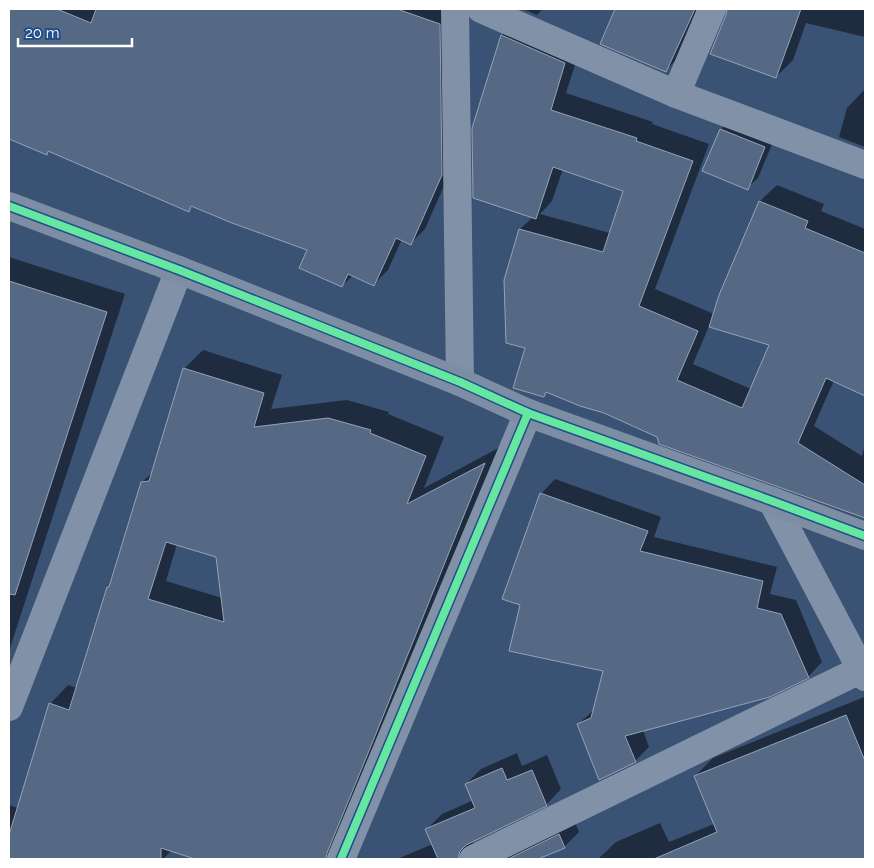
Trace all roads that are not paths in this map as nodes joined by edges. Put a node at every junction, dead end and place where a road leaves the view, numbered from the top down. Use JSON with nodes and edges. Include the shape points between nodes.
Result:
{"nodes":[{"id":1,"x":455,"y":9,"type":"edge"},
{"id":2,"x":481,"y":9,"type":"edge"},
{"id":3,"x":712,"y":9,"type":"edge"},
{"id":4,"x":676,"y":94,"type":"junction"},
{"id":5,"x":865,"y":165,"type":"edge"},
{"id":6,"x":9,"y":206,"type":"edge"},
{"id":7,"x":179,"y":270,"type":"junction"},
{"id":8,"x":460,"y":382,"type":"junction"},
{"id":9,"x":528,"y":413,"type":"junction"},
{"id":10,"x":772,"y":501,"type":"junction"},
{"id":11,"x":865,"y":536,"type":"edge"},
{"id":12,"x":864,"y":670,"type":"edge"},
{"id":13,"x":9,"y":707,"type":"edge"},
{"id":14,"x":341,"y":859,"type":"edge"},
{"id":15,"x":473,"y":859,"type":"edge"}],
"edges":[{"from":1,"to":8,"type":"street"},
{"from":2,"to":4,"type":"street"},
{"from":3,"to":4,"type":"street"},
{"from":4,"to":5,"type":"street"},
{"from":6,"to":7,"type":"street"},
{"from":7,"to":8,"type":"street"},
{"from":7,"to":13,"type":"street"},
{"from":8,"to":9,"type":"street"},
{"from":9,"to":10,"type":"street"},
{"from":9,"to":14,"type":"street"},
{"from":10,"to":11,"type":"street"},
{"from":10,"to":12,"type":"street"},
{"from":12,"to":15,"type":"street"}]}
